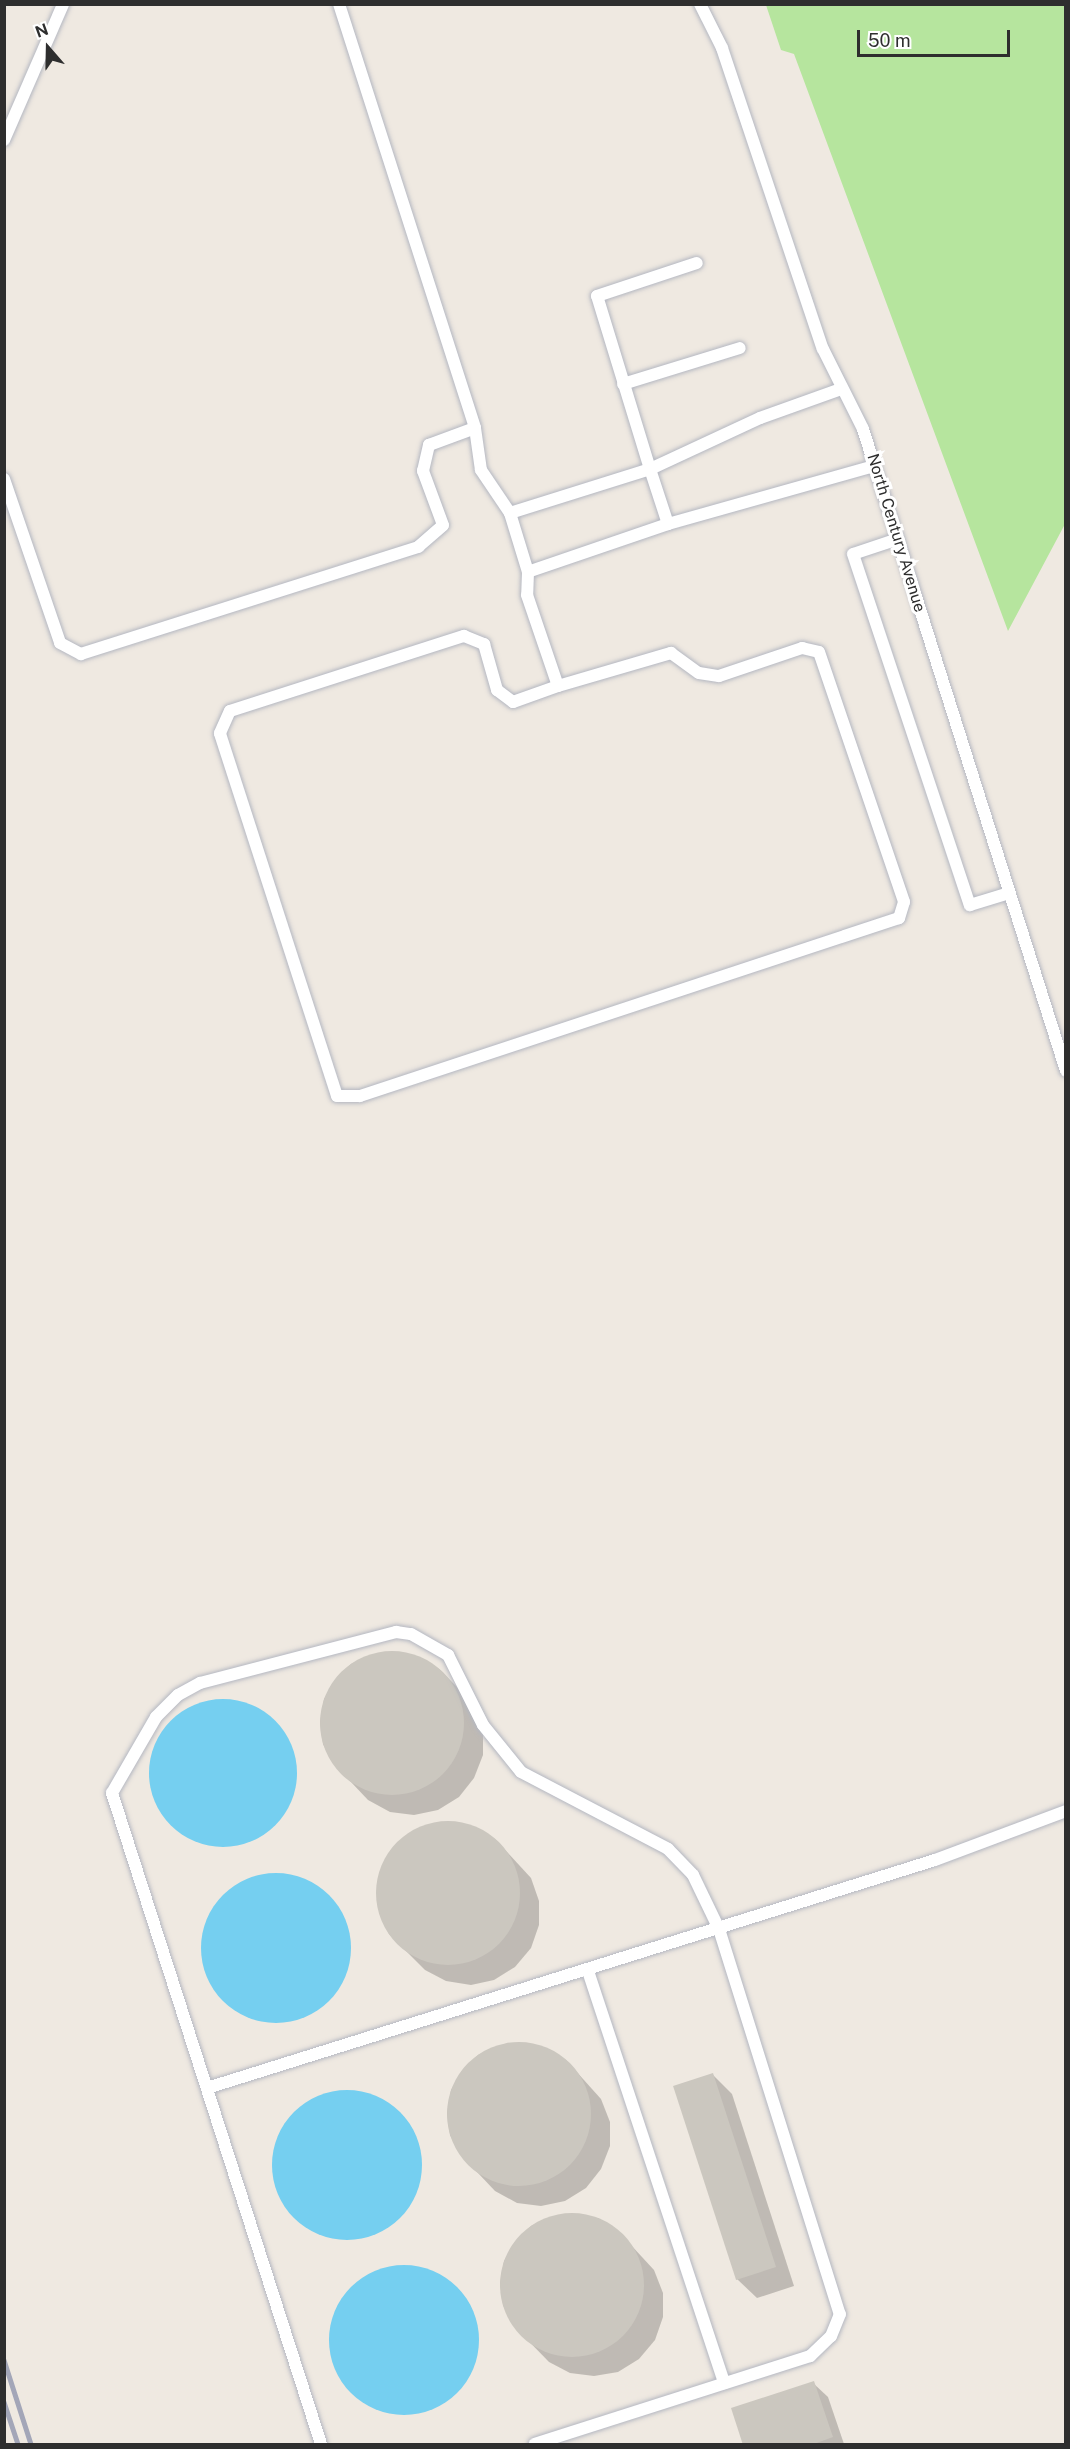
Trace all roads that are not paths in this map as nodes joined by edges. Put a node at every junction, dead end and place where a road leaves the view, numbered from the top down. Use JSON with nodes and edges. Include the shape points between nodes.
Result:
{"nodes":[{"id":1,"x":63,"y":4,"type":"edge"},
{"id":2,"x":339,"y":4,"type":"edge"},
{"id":3,"x":700,"y":4,"type":"edge"},
{"id":4,"x":4,"y":140,"type":"edge"},
{"id":5,"x":697,"y":263,"type":"dead end"},
{"id":6,"x":740,"y":348,"type":"dead end"},
{"id":7,"x":623,"y":384,"type":"junction"},
{"id":8,"x":841,"y":389,"type":"junction"},
{"id":9,"x":476,"y":428,"type":"junction"},
{"id":10,"x":875,"y":466,"type":"junction"},
{"id":11,"x":650,"y":469,"type":"junction"},
{"id":12,"x":4,"y":479,"type":"edge"},
{"id":13,"x":510,"y":513,"type":"junction"},
{"id":14,"x":668,"y":524,"type":"junction"},
{"id":15,"x":898,"y":539,"type":"junction"},
{"id":16,"x":528,"y":572,"type":"junction"},
{"id":17,"x":558,"y":686,"type":"junction"},
{"id":18,"x":1009,"y":893,"type":"junction"},
{"id":19,"x":1065,"y":1071,"type":"edge"},
{"id":20,"x":1065,"y":1810,"type":"edge"},
{"id":21,"x":719,"y":1929,"type":"junction"},
{"id":22,"x":588,"y":1971,"type":"junction"},
{"id":23,"x":207,"y":2088,"type":"junction"},
{"id":24,"x":724,"y":2383,"type":"junction"},
{"id":25,"x":321,"y":2445,"type":"edge"},
{"id":26,"x":535,"y":2445,"type":"edge"}],
"edges":[{"from":1,"to":4,"type":"lane"},
{"from":2,"to":9,"type":"lane"},
{"from":3,"to":8,"type":"lane","name":"North Century Avenue","via":[[722,48],[823,349]]},
{"from":5,"to":7,"type":"lane","via":[[597,296]]},
{"from":6,"to":7,"type":"lane"},
{"from":7,"to":11,"type":"lane"},
{"from":8,"to":10,"type":"lane","name":"North Century Avenue","via":[[863,429]]},
{"from":8,"to":11,"type":"lane","via":[[760,418]]},
{"from":9,"to":12,"type":"lane","via":[[429,446],[423,471],[443,525],[418,547],[81,654],[60,643]]},
{"from":9,"to":13,"type":"lane","via":[[481,470]]},
{"from":10,"to":14,"type":"lane"},
{"from":10,"to":15,"type":"lane","name":"North Century Avenue"},
{"from":11,"to":13,"type":"lane"},
{"from":11,"to":14,"type":"lane"},
{"from":13,"to":16,"type":"lane"},
{"from":14,"to":16,"type":"lane"},
{"from":15,"to":18,"type":"lane","name":"North Century Avenue"},
{"from":15,"to":18,"type":"lane","via":[[853,554],[970,905]]},
{"from":16,"to":17,"type":"lane","via":[[527,595]]},
{"from":17,"to":17,"type":"lane","via":[[513,702],[497,690],[484,644],[464,636],[230,711],[220,733],[337,1096],[360,1096],[899,918],[904,902],[819,652],[802,648],[719,676],[699,673],[671,653]]},
{"from":18,"to":19,"type":"lane","name":"North Century Avenue"},
{"from":20,"to":21,"type":"lane","via":[[935,1860]]},
{"from":21,"to":22,"type":"lane"},
{"from":21,"to":23,"type":"lane","via":[[693,1875],[668,1849],[521,1772],[483,1725],[457,1665],[432,1644],[411,1634],[373,1635],[200,1683],[178,1695],[156,1717],[112,1793]]},
{"from":21,"to":24,"type":"lane","via":[[840,2314],[831,2336],[810,2356]]},
{"from":22,"to":23,"type":"lane"},
{"from":22,"to":24,"type":"lane"},
{"from":23,"to":25,"type":"lane"},
{"from":24,"to":26,"type":"lane"}]}
